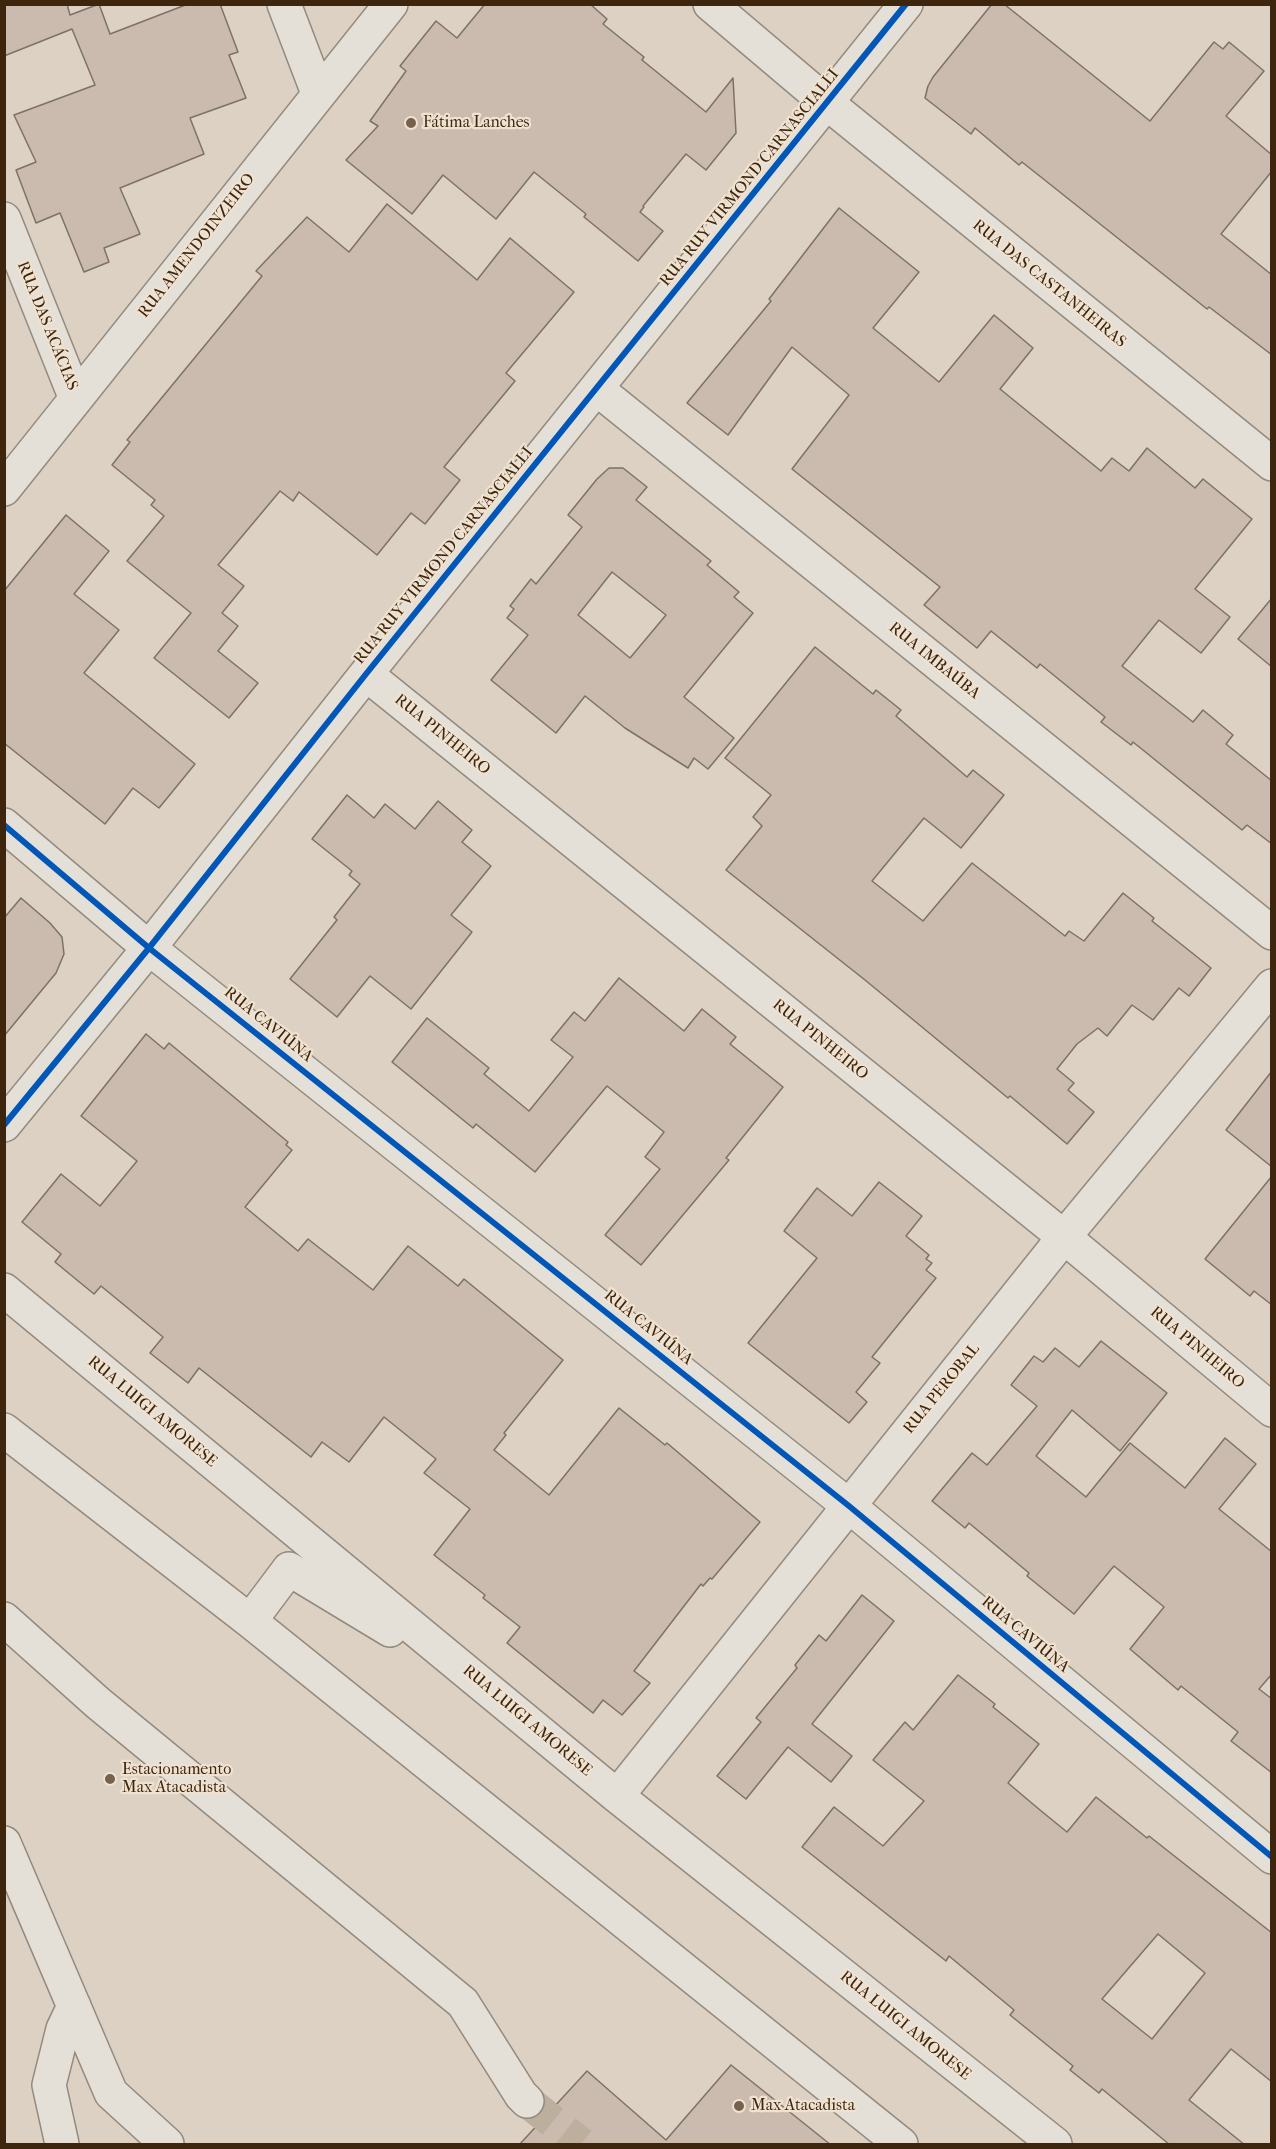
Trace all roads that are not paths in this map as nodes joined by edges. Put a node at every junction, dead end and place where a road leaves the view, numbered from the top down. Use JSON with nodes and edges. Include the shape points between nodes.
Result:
{"nodes":[{"id":1,"x":284,"y":4,"type":"edge"},
{"id":2,"x":391,"y":4,"type":"edge"},
{"id":3,"x":710,"y":4,"type":"edge"},
{"id":4,"x":906,"y":4,"type":"edge"},
{"id":5,"x":318,"y":93,"type":"junction"},
{"id":6,"x":827,"y":104,"type":"junction"},
{"id":7,"x":4,"y":219,"type":"edge"},
{"id":8,"x":597,"y":389,"type":"junction"},
{"id":9,"x":76,"y":399,"type":"junction"},
{"id":10,"x":1272,"y":464,"type":"edge"},
{"id":11,"x":4,"y":489,"type":"edge"},
{"id":12,"x":366,"y":674,"type":"junction"},
{"id":13,"x":4,"y":825,"type":"edge"},
{"id":14,"x":1272,"y":933,"type":"edge"},
{"id":15,"x":149,"y":948,"type":"junction"},
{"id":16,"x":1272,"y":986,"type":"edge"},
{"id":17,"x":4,"y":1125,"type":"edge"},
{"id":18,"x":1064,"y":1237,"type":"junction"},
{"id":19,"x":4,"y":1290,"type":"edge"},
{"id":20,"x":1272,"y":1410,"type":"edge"},
{"id":21,"x":4,"y":1430,"type":"edge"},
{"id":22,"x":849,"y":1506,"type":"junction"},
{"id":23,"x":4,"y":1619,"type":"edge"},
{"id":24,"x":250,"y":1621,"type":"junction"},
{"id":25,"x":482,"y":1684,"type":"junction"},
{"id":26,"x":617,"y":1796,"type":"junction"},
{"id":27,"x":4,"y":1843,"type":"edge"},
{"id":28,"x":1272,"y":1857,"type":"edge"},
{"id":29,"x":74,"y":2006,"type":"junction"},
{"id":30,"x":527,"y":2101,"type":"tunnel mouth"},
{"id":31,"x":62,"y":2145,"type":"edge"},
{"id":32,"x":167,"y":2145,"type":"edge"},
{"id":33,"x":902,"y":2145,"type":"edge"},
{"id":34,"x":1055,"y":2145,"type":"edge"}],
"edges":[{"from":1,"to":5,"type":"street"},
{"from":2,"to":5,"type":"street","name":"RUA AMENDOINZEIRO"},
{"from":3,"to":6,"type":"street","name":"RUA DAS CASTANHEIRAS"},
{"from":4,"to":6,"type":"street","name":"RUA RUY VIRMOND CARNASCIALLI"},
{"from":5,"to":9,"type":"street","name":"RUA AMENDOINZEIRO"},
{"from":6,"to":8,"type":"street","name":"RUA RUY VIRMOND CARNASCIALLI"},
{"from":6,"to":10,"type":"street","name":"RUA DAS CASTANHEIRAS"},
{"from":7,"to":9,"type":"street","name":"RUA DAS ACÁCIAS"},
{"from":8,"to":12,"type":"street","name":"RUA RUY VIRMOND CARNASCIALLI"},
{"from":8,"to":14,"type":"street","name":"RUA IMBAÚBA"},
{"from":9,"to":11,"type":"street","name":"RUA AMENDOINZEIRO"},
{"from":12,"to":15,"type":"street","name":"RUA RUY VIRMOND CARNASCIALLI"},
{"from":12,"to":18,"type":"street","name":"RUA PINHEIRO"},
{"from":13,"to":15,"type":"street","name":"RUA CAVIÚNA"},
{"from":15,"to":17,"type":"street","name":"RUA RUY VIRMOND CARNASCIALLI"},
{"from":15,"to":22,"type":"street","name":"RUA CAVIÚNA"},
{"from":16,"to":18,"type":"street","name":"RUA PEROBAL"},
{"from":18,"to":20,"type":"street","name":"RUA PINHEIRO"},
{"from":18,"to":22,"type":"street","name":"RUA PEROBAL"},
{"from":19,"to":25,"type":"street","name":"RUA LUIGI AMORESE"},
{"from":21,"to":24,"type":"street"},
{"from":22,"to":26,"type":"street","name":"RUA PEROBAL"},
{"from":22,"to":28,"type":"street","name":"RUA CAVIÚNA"},
{"from":23,"to":30,"type":"street","via":[[98,1703],[463,2003]]},
{"from":24,"to":25,"type":"street","via":[[289,1569]]},
{"from":24,"to":33,"type":"street"},
{"from":25,"to":26,"type":"street","name":"RUA LUIGI AMORESE"},
{"from":26,"to":34,"type":"street","name":"RUA LUIGI AMORESE"},
{"from":27,"to":29,"type":"street"},
{"from":29,"to":31,"type":"street","via":[[63,2029],[49,2085]]},
{"from":29,"to":32,"type":"street","via":[[111,2093]]}]}
